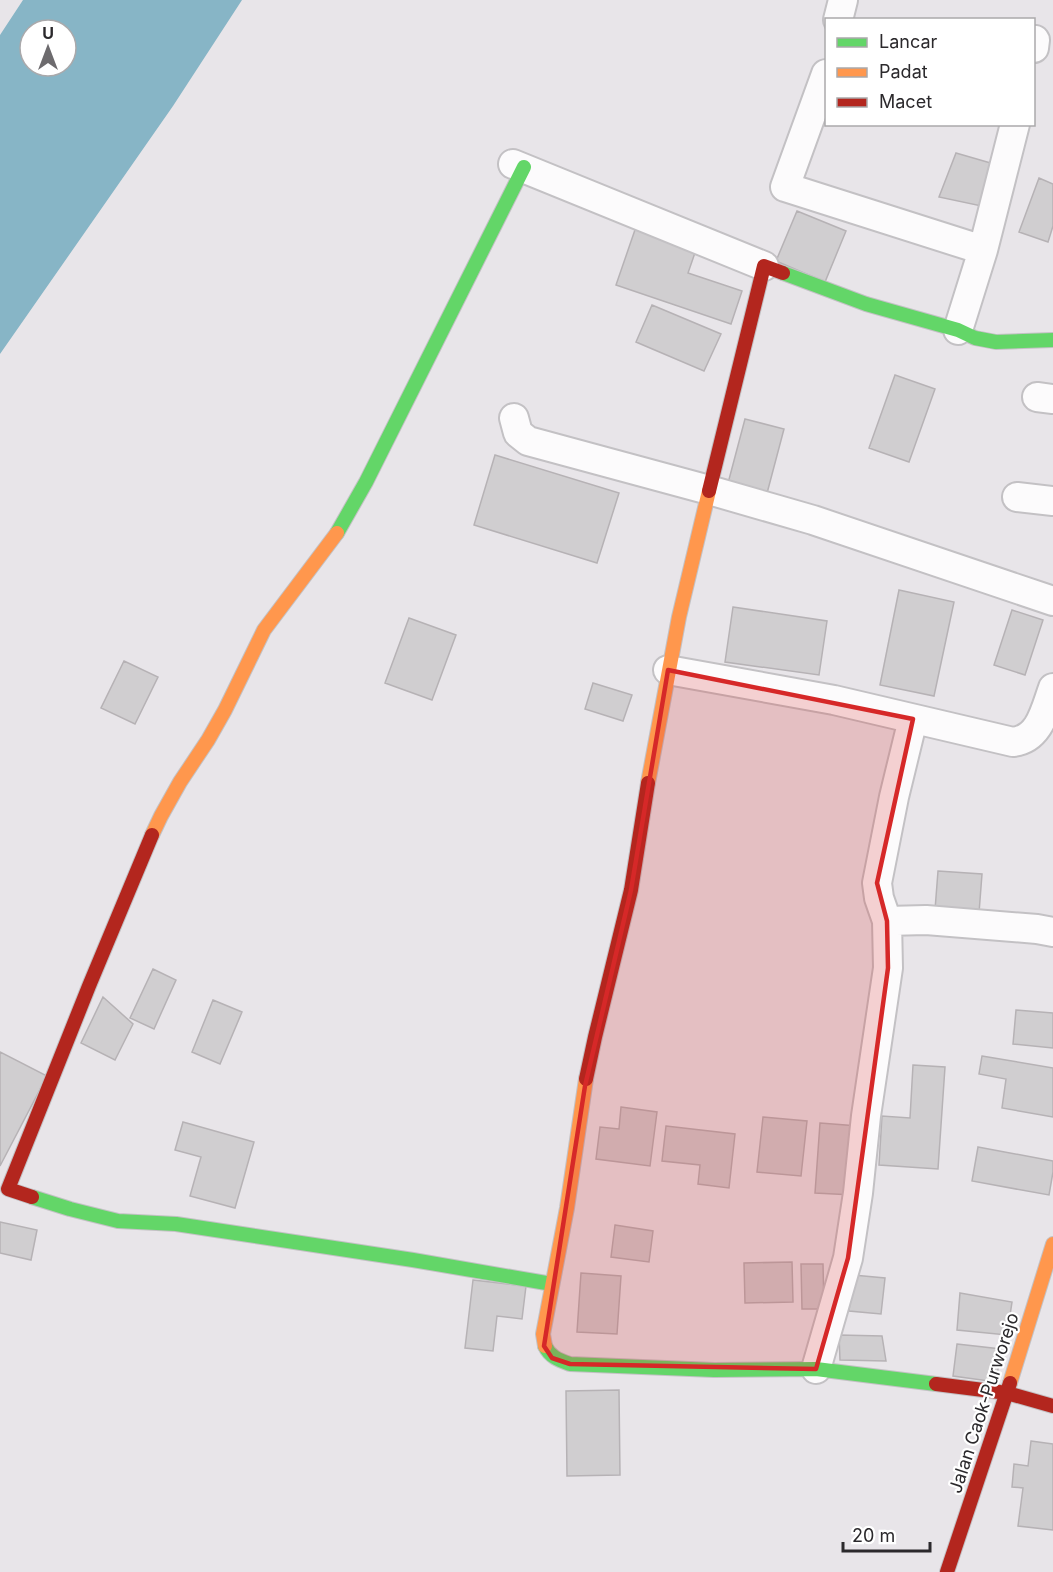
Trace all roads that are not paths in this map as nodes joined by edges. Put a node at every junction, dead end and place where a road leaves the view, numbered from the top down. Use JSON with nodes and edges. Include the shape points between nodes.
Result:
{"nodes":[{"id":1,"x":843,"y":0,"type":"edge"},
{"id":2,"x":838,"y":18,"type":"edge"},
{"id":3,"x":825,"y":77,"type":"edge"},
{"id":4,"x":1014,"y":126,"type":"edge"},
{"id":5,"x":518,"y":166,"type":"joint"},
{"id":6,"x":982,"y":250,"type":"junction"},
{"id":7,"x":764,"y":266,"type":"junction"},
{"id":8,"x":958,"y":330,"type":"junction"},
{"id":9,"x":1053,"y":340,"type":"edge"},
{"id":10,"x":514,"y":418,"type":"dead end"},
{"id":11,"x":709,"y":490,"type":"junction"},
{"id":12,"x":1017,"y":497,"type":"dead end"},
{"id":13,"x":1053,"y":501,"type":"edge"},
{"id":14,"x":1053,"y":601,"type":"edge"},
{"id":15,"x":668,"y":670,"type":"junction"},
{"id":16,"x":1053,"y":688,"type":"edge"},
{"id":17,"x":913,"y":719,"type":"junction"},
{"id":18,"x":887,"y":921,"type":"junction"},
{"id":19,"x":1053,"y":932,"type":"edge"},
{"id":20,"x":1053,"y":1244,"type":"edge"},
{"id":21,"x":552,"y":1284,"type":"junction"},
{"id":22,"x":816,"y":1370,"type":"junction"},
{"id":23,"x":1007,"y":1393,"type":"junction"},
{"id":24,"x":1053,"y":1406,"type":"edge"},
{"id":25,"x":947,"y":1572,"type":"edge"}],
"edges":[{"from":1,"to":2,"type":"street"},
{"from":3,"to":6,"type":"street","via":[[785,187]]},
{"from":4,"to":6,"type":"street"},
{"from":5,"to":7,"type":"street"},
{"from":5,"to":21,"type":"street","via":[[366,482],[337,533],[264,630],[225,710],[161,816],[8,1189],[118,1221],[176,1224]]},
{"from":6,"to":8,"type":"street"},
{"from":7,"to":8,"type":"street","via":[[866,304]]},
{"from":7,"to":11,"type":"street"},
{"from":8,"to":9,"type":"street","via":[[996,342]]},
{"from":10,"to":11,"type":"street","via":[[518,433],[528,441]]},
{"from":11,"to":14,"type":"street","via":[[813,520]]},
{"from":11,"to":15,"type":"street"},
{"from":12,"to":13,"type":"street"},
{"from":15,"to":17,"type":"street","via":[[834,700]]},
{"from":15,"to":21,"type":"street","via":[[631,890],[585,1086]]},
{"from":16,"to":17,"type":"street","via":[[1033,735],[1022,741]]},
{"from":17,"to":18,"type":"street","via":[[877,883]]},
{"from":18,"to":19,"type":"street","via":[[926,920]]},
{"from":18,"to":22,"type":"street","via":[[888,968],[848,1258]]},
{"from":20,"to":23,"type":"street","name":"Jalan Caok-Purworejo"},
{"from":21,"to":22,"type":"street","via":[[544,1346],[552,1358],[570,1364]]},
{"from":22,"to":23,"type":"street"},
{"from":23,"to":24,"type":"street"},
{"from":23,"to":25,"type":"street","name":"Jalan Caok-Purworejo"}]}
